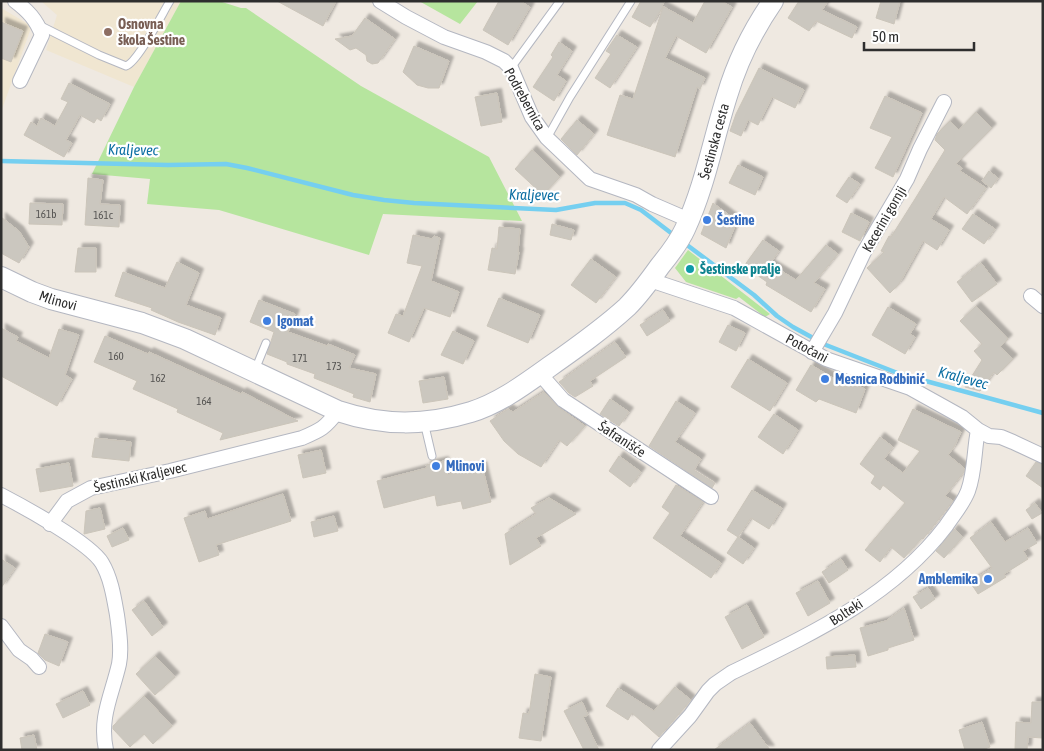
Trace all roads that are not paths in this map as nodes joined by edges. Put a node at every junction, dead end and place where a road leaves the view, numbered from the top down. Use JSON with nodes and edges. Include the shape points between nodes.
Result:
{"nodes":[{"id":1,"x":15,"y":1,"type":"edge"},
{"id":2,"x":170,"y":1,"type":"edge"},
{"id":3,"x":380,"y":1,"type":"edge"},
{"id":4,"x":560,"y":1,"type":"edge"},
{"id":5,"x":631,"y":1,"type":"edge"},
{"id":6,"x":773,"y":1,"type":"edge"},
{"id":7,"x":38,"y":25,"type":"junction"},
{"id":8,"x":511,"y":68,"type":"junction"},
{"id":9,"x":20,"y":81,"type":"dead end"},
{"id":10,"x":944,"y":102,"type":"dead end"},
{"id":11,"x":547,"y":138,"type":"junction"},
{"id":12,"x":682,"y":234,"type":"junction"},
{"id":13,"x":1,"y":277,"type":"edge"},
{"id":14,"x":650,"y":280,"type":"junction"},
{"id":15,"x":1031,"y":296,"type":"dead end"},
{"id":16,"x":1043,"y":306,"type":"edge"},
{"id":17,"x":266,"y":343,"type":"dead end"},
{"id":18,"x":816,"y":344,"type":"junction"},
{"id":19,"x":254,"y":371,"type":"junction"},
{"id":20,"x":540,"y":374,"type":"junction"},
{"id":21,"x":338,"y":411,"type":"junction"},
{"id":22,"x":424,"y":422,"type":"junction"},
{"id":23,"x":978,"y":430,"type":"junction"},
{"id":24,"x":432,"y":456,"type":"dead end"},
{"id":25,"x":1043,"y":456,"type":"edge"},
{"id":26,"x":1,"y":495,"type":"edge"},
{"id":27,"x":711,"y":497,"type":"dead end"},
{"id":28,"x":50,"y":524,"type":"junction"},
{"id":29,"x":1,"y":626,"type":"edge"},
{"id":30,"x":39,"y":667,"type":"dead end"},
{"id":31,"x":106,"y":750,"type":"edge"},
{"id":32,"x":659,"y":750,"type":"edge"}],
"edges":[{"from":1,"to":7,"type":"street","via":[[31,14]]},
{"from":2,"to":7,"type":"lane","via":[[136,57],[126,66]]},
{"from":3,"to":8,"type":"street","name":"Podrebernica","via":[[444,36],[504,61]]},
{"from":4,"to":8,"type":"lane"},
{"from":5,"to":11,"type":"lane"},
{"from":6,"to":12,"type":"main road","name":"Šestinska cesta","via":[[749,40],[736,71],[704,180]]},
{"from":7,"to":9,"type":"street","via":[[42,35]]},
{"from":8,"to":11,"type":"street","name":"Podrebernica","via":[[532,117]]},
{"from":10,"to":18,"type":"street","name":"Kecerini gornji","via":[[907,179]]},
{"from":11,"to":12,"type":"street","name":"Podrebernica","via":[[590,179],[652,204]]},
{"from":12,"to":14,"type":"main road","name":"Šestinska cesta"},
{"from":13,"to":19,"type":"main road","name":"Mlinovi","via":[[51,299],[162,330]]},
{"from":14,"to":18,"type":"street","name":"Potočani","via":[[734,308]]},
{"from":14,"to":20,"type":"main road","name":"Mlinovi","via":[[628,306]]},
{"from":15,"to":16,"type":"street"},
{"from":17,"to":19,"type":"lane"},
{"from":18,"to":23,"type":"street","name":"Potočani","via":[[843,365],[910,388],[954,412]]},
{"from":19,"to":21,"type":"main road","name":"Mlinovi"},
{"from":20,"to":22,"type":"main road","name":"Mlinovi","via":[[473,412]]},
{"from":20,"to":27,"type":"street","name":"Šafranišće","via":[[563,400]]},
{"from":21,"to":22,"type":"main road","name":"Mlinovi","via":[[378,422]]},
{"from":21,"to":28,"type":"street","name":"Šestinski Kraljevec","via":[[321,430],[302,438],[91,488],[67,501]]},
{"from":22,"to":24,"type":"lane"},
{"from":23,"to":25,"type":"street","name":"Potočani"},
{"from":23,"to":32,"type":"street","name":"Bolteki","via":[[972,475],[965,498],[914,561],[843,615],[715,684]]},
{"from":26,"to":28,"type":"street"},
{"from":28,"to":31,"type":"street","via":[[95,554],[111,587],[118,622],[120,662],[106,707]]},
{"from":29,"to":30,"type":"street","via":[[18,650]]}]}
